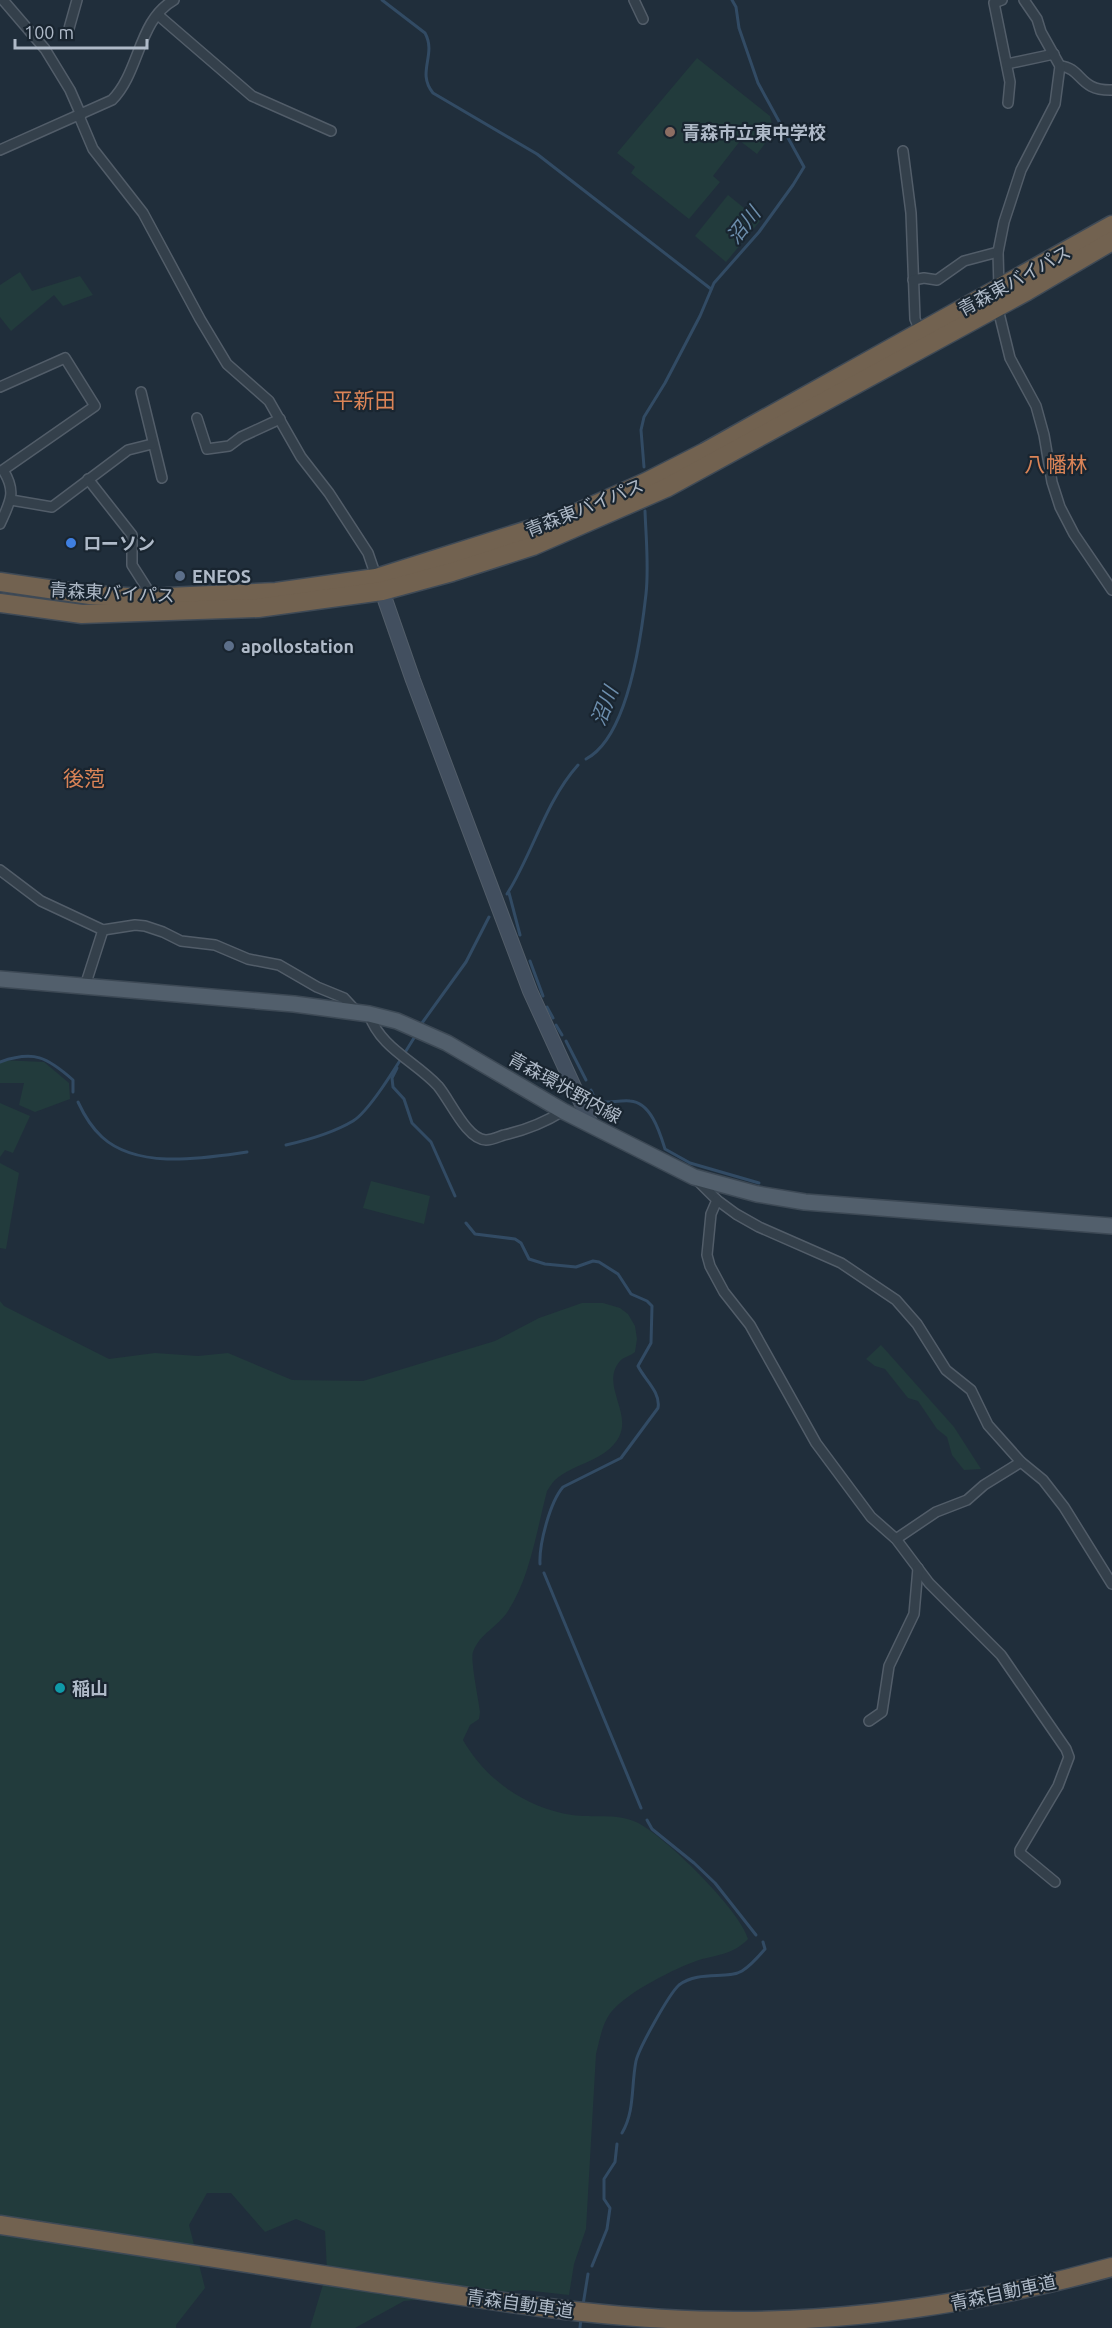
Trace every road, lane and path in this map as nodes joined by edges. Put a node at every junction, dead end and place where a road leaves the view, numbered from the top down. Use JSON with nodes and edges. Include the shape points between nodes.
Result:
{"nodes":[{"id":1,"x":3,"y":0,"type":"edge"},
{"id":2,"x":77,"y":0,"type":"edge"},
{"id":3,"x":634,"y":0,"type":"edge"},
{"id":4,"x":1002,"y":0,"type":"edge"},
{"id":5,"x":1024,"y":0,"type":"edge"},
{"id":6,"x":170,"y":1,"type":"edge"},
{"id":7,"x":158,"y":15,"type":"junction"},
{"id":8,"x":643,"y":19,"type":"dead end"},
{"id":9,"x":69,"y":32,"type":"dead end"},
{"id":10,"x":1054,"y":54,"type":"junction"},
{"id":11,"x":1007,"y":64,"type":"junction"},
{"id":12,"x":1060,"y":66,"type":"junction"},
{"id":13,"x":1112,"y":90,"type":"edge"},
{"id":14,"x":1008,"y":103,"type":"dead end"},
{"id":15,"x":80,"y":115,"type":"junction"},
{"id":16,"x":331,"y":131,"type":"dead end"},
{"id":17,"x":0,"y":150,"type":"edge"},
{"id":18,"x":903,"y":152,"type":"dead end"},
{"id":19,"x":1112,"y":225,"type":"edge"},
{"id":20,"x":1112,"y":241,"type":"edge"},
{"id":21,"x":998,"y":252,"type":"junction"},
{"id":22,"x":913,"y":280,"type":"junction"},
{"id":23,"x":998,"y":297,"type":"junction"},
{"id":24,"x":920,"y":331,"type":"junction"},
{"id":25,"x":0,"y":387,"type":"edge"},
{"id":26,"x":141,"y":392,"type":"dead end"},
{"id":27,"x":197,"y":418,"type":"dead end"},
{"id":28,"x":280,"y":420,"type":"junction"},
{"id":29,"x":152,"y":444,"type":"junction"},
{"id":30,"x":88,"y":478,"type":"junction"},
{"id":31,"x":162,"y":478,"type":"dead end"},
{"id":32,"x":11,"y":500,"type":"junction"},
{"id":33,"x":0,"y":524,"type":"edge"},
{"id":34,"x":0,"y":582,"type":"edge"},
{"id":35,"x":379,"y":584,"type":"junction"},
{"id":36,"x":1112,"y":590,"type":"edge"},
{"id":37,"x":153,"y":598,"type":"junction"},
{"id":38,"x":0,"y":603,"type":"edge"},
{"id":39,"x":0,"y":870,"type":"edge"},
{"id":40,"x":103,"y":930,"type":"junction"},
{"id":41,"x":0,"y":979,"type":"edge"},
{"id":42,"x":85,"y":986,"type":"junction"},
{"id":43,"x":363,"y":1013,"type":"junction"},
{"id":44,"x":563,"y":1110,"type":"junction"},
{"id":45,"x":591,"y":1124,"type":"junction"},
{"id":46,"x":694,"y":1177,"type":"junction"},
{"id":47,"x":717,"y":1200,"type":"junction"},
{"id":48,"x":1112,"y":1226,"type":"edge"},
{"id":49,"x":1021,"y":1462,"type":"junction"},
{"id":50,"x":896,"y":1539,"type":"junction"},
{"id":51,"x":918,"y":1568,"type":"junction"},
{"id":52,"x":1111,"y":1580,"type":"edge"},
{"id":53,"x":869,"y":1722,"type":"dead end"},
{"id":54,"x":1056,"y":1882,"type":"dead end"},
{"id":55,"x":0,"y":2225,"type":"edge"},
{"id":56,"x":1112,"y":2267,"type":"edge"}],
"edges":[{"from":1,"to":15,"type":"street","via":[[45,49]]},
{"from":2,"to":9,"type":"street"},
{"from":3,"to":8,"type":"street"},
{"from":4,"to":11,"type":"street","via":[[994,3]]},
{"from":5,"to":10,"type":"street"},
{"from":6,"to":7,"type":"street"},
{"from":7,"to":15,"type":"street","via":[[118,93],[107,103]]},
{"from":7,"to":16,"type":"street","via":[[252,96]]},
{"from":10,"to":11,"type":"street"},
{"from":10,"to":12,"type":"street"},
{"from":11,"to":14,"type":"street"},
{"from":12,"to":13,"type":"street","via":[[1073,70],[1090,87]]},
{"from":12,"to":21,"type":"street","via":[[1055,104],[1021,170]]},
{"from":15,"to":17,"type":"street"},
{"from":15,"to":28,"type":"street","via":[[93,149],[143,213],[227,364],[269,401]]},
{"from":18,"to":22,"type":"street","via":[[911,213]]},
{"from":19,"to":23,"type":"highway","name":"青森東バイパス"},
{"from":20,"to":23,"type":"highway","name":"青森東バイパス"},
{"from":21,"to":22,"type":"street","via":[[964,261],[937,280]]},
{"from":21,"to":23,"type":"street"},
{"from":22,"to":24,"type":"street","via":[[915,319]]},
{"from":23,"to":24,"type":"highway","name":"青森東バイパス"},
{"from":23,"to":35,"type":"highway","name":"青森東バイパス","via":[[719,461],[647,498],[533,546],[452,572]]},
{"from":23,"to":36,"type":"street","via":[[1010,358],[1036,406],[1060,507]]},
{"from":24,"to":35,"type":"highway","name":"青森東バイパス","via":[[646,482],[563,519]]},
{"from":25,"to":32,"type":"street","via":[[65,358],[95,406],[3,470],[11,483]]},
{"from":26,"to":29,"type":"street"},
{"from":27,"to":28,"type":"street","via":[[207,449],[229,446]]},
{"from":28,"to":35,"type":"street","via":[[368,553]]},
{"from":29,"to":30,"type":"street","via":[[128,450]]},
{"from":29,"to":31,"type":"street"},
{"from":30,"to":32,"type":"street","via":[[52,507]]},
{"from":30,"to":37,"type":"street","via":[[132,535],[132,565]]},
{"from":32,"to":33,"type":"street"},
{"from":34,"to":37,"type":"highway","name":"青森東バイパス","via":[[90,595]]},
{"from":35,"to":37,"type":"highway","name":"青森東バイパス"},
{"from":35,"to":38,"type":"highway","name":"青森東バイパス","via":[[258,608],[82,614]]},
{"from":35,"to":45,"type":"street","via":[[530,991]]},
{"from":39,"to":40,"type":"street","via":[[41,901]]},
{"from":40,"to":42,"type":"street"},
{"from":40,"to":43,"type":"street","via":[[145,926],[181,941],[214,945],[248,959],[279,965],[344,998]]},
{"from":41,"to":42,"type":"main road","name":"青森環状野内線"},
{"from":42,"to":43,"type":"main road","name":"青森環状野内線"},
{"from":43,"to":44,"type":"main road","name":"青森環状野内線","via":[[420,1030]]},
{"from":43,"to":44,"type":"street","via":[[384,1041],[437,1084],[467,1130],[476,1137],[485,1140],[522,1131]]},
{"from":44,"to":45,"type":"main road","name":"青森環状野内線"},
{"from":45,"to":46,"type":"main road","name":"青森環状野内線"},
{"from":46,"to":47,"type":"street"},
{"from":46,"to":48,"type":"main road","name":"青森環状野内線","via":[[805,1202]]},
{"from":47,"to":49,"type":"street","via":[[759,1227],[841,1263],[896,1300],[917,1324],[946,1370],[971,1390],[988,1425]]},
{"from":47,"to":50,"type":"street","via":[[709,1232],[710,1266],[724,1292],[750,1325],[816,1443],[871,1518]]},
{"from":49,"to":50,"type":"street","via":[[968,1500],[936,1512]]},
{"from":49,"to":52,"type":"street","via":[[1043,1480],[1064,1507]]},
{"from":50,"to":51,"type":"street"},
{"from":51,"to":53,"type":"street","via":[[914,1614],[889,1666],[882,1712]]},
{"from":51,"to":54,"type":"street","via":[[1000,1655],[1066,1749],[1069,1757],[1062,1777],[1020,1853]]},
{"from":55,"to":56,"type":"highway","name":"青森自動車道","via":[[426,2291],[590,2313],[668,2319],[829,2317],[946,2305]]}]}
